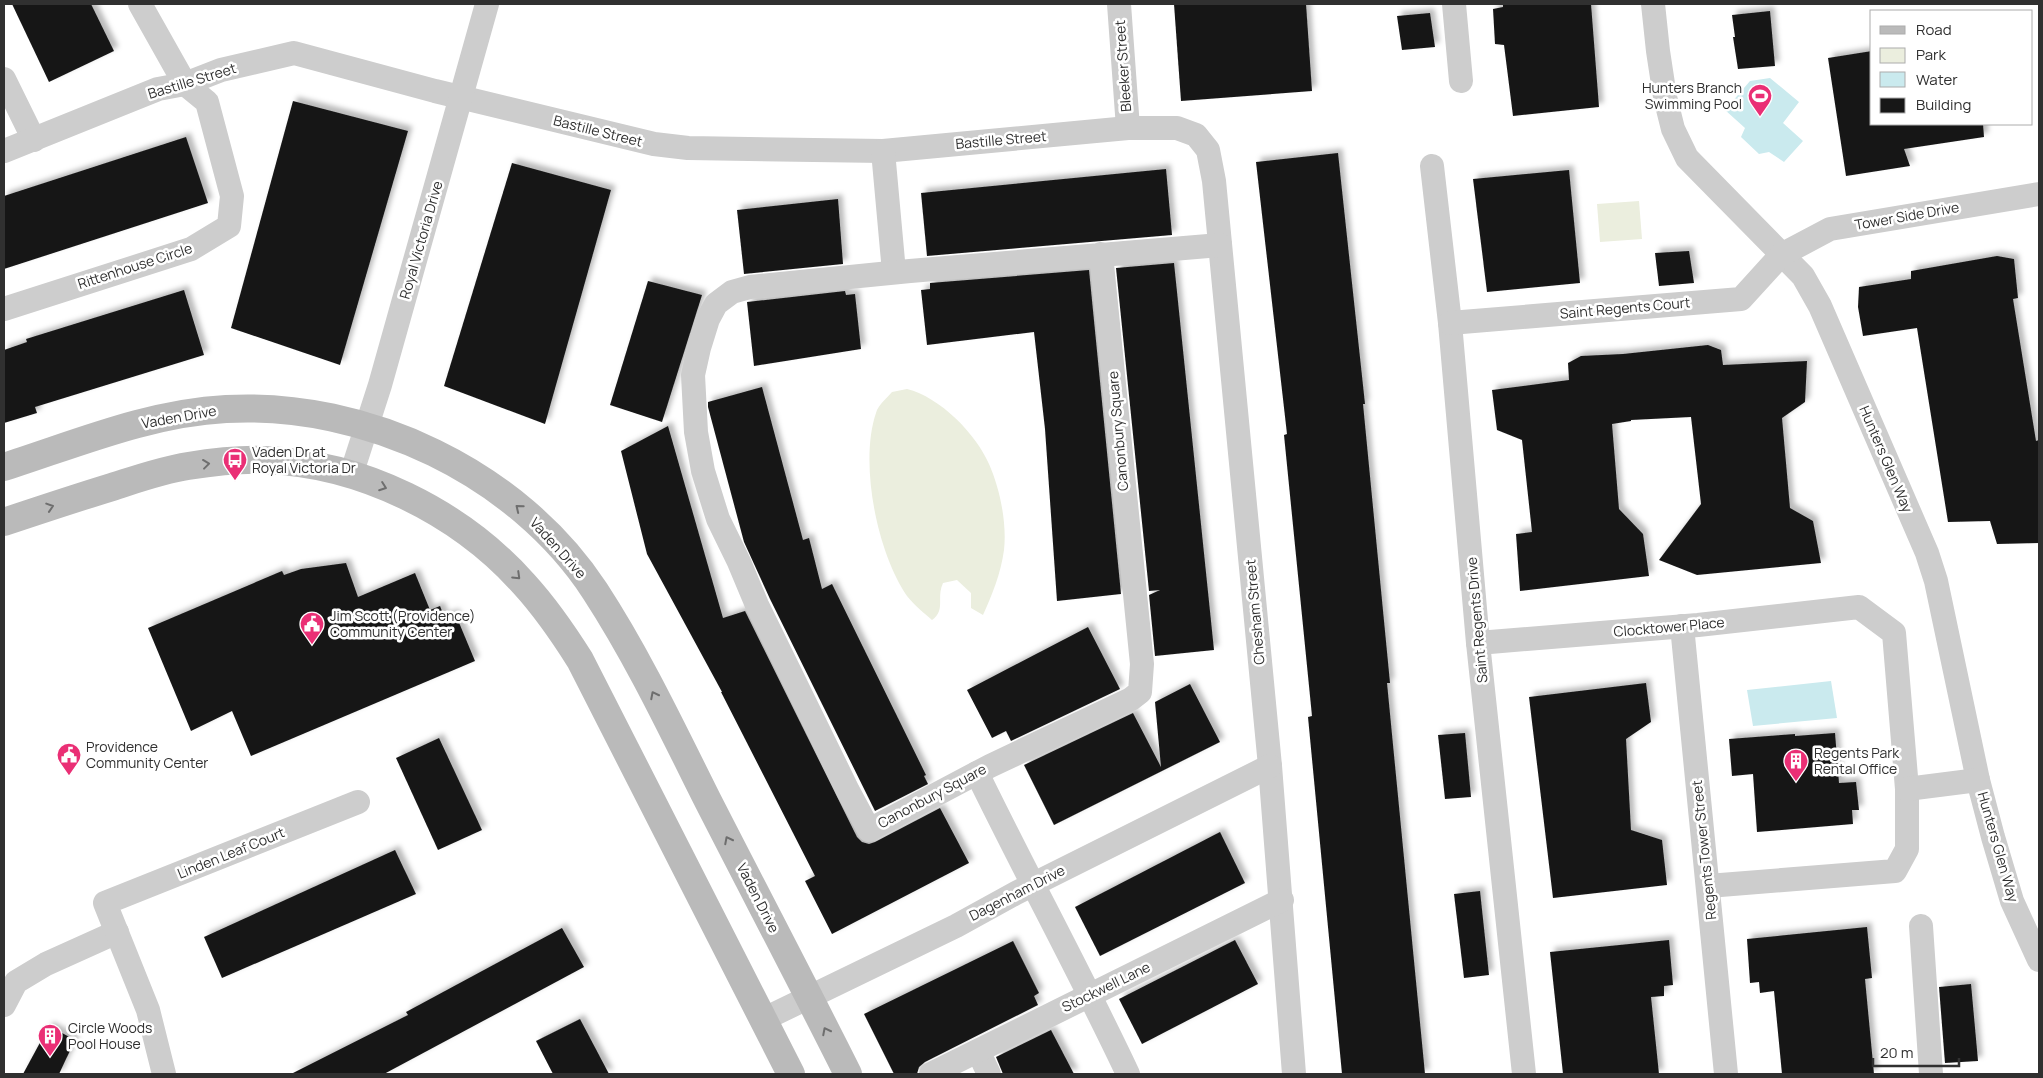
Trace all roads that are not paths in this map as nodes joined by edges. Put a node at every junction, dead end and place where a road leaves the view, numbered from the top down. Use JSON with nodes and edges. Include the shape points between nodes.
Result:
{"nodes":[{"id":1,"x":140,"y":4,"type":"edge"},
{"id":2,"x":487,"y":4,"type":"edge"},
{"id":3,"x":1119,"y":4,"type":"edge"},
{"id":4,"x":1454,"y":4,"type":"edge"},
{"id":5,"x":1653,"y":4,"type":"edge"},
{"id":6,"x":4,"y":79,"type":"edge"},
{"id":7,"x":1461,"y":81,"type":"dead end"},
{"id":8,"x":185,"y":84,"type":"junction"},
{"id":9,"x":460,"y":97,"type":"junction"},
{"id":10,"x":1128,"y":128,"type":"junction"},
{"id":11,"x":34,"y":140,"type":"junction"},
{"id":12,"x":1208,"y":150,"type":"joint"},
{"id":13,"x":4,"y":151,"type":"edge"},
{"id":14,"x":883,"y":151,"type":"junction"},
{"id":15,"x":1432,"y":166,"type":"dead end"},
{"id":16,"x":2039,"y":194,"type":"edge"},
{"id":17,"x":1220,"y":245,"type":"junction"},
{"id":18,"x":1101,"y":254,"type":"junction"},
{"id":19,"x":1781,"y":255,"type":"junction"},
{"id":20,"x":894,"y":272,"type":"junction"},
{"id":21,"x":4,"y":309,"type":"edge"},
{"id":22,"x":1450,"y":323,"type":"junction"},
{"id":23,"x":367,"y":427,"type":"junction"},
{"id":24,"x":4,"y":467,"type":"edge"},
{"id":25,"x":351,"y":475,"type":"junction"},
{"id":26,"x":4,"y":522,"type":"edge"},
{"id":27,"x":1682,"y":626,"type":"junction"},
{"id":28,"x":1478,"y":643,"type":"junction"},
{"id":29,"x":1270,"y":766,"type":"junction"},
{"id":30,"x":977,"y":773,"type":"junction"},
{"id":31,"x":1978,"y":780,"type":"junction"},
{"id":32,"x":1907,"y":789,"type":"junction"},
{"id":33,"x":358,"y":802,"type":"dead end"},
{"id":34,"x":1032,"y":885,"type":"junction"},
{"id":35,"x":1708,"y":886,"type":"junction"},
{"id":36,"x":1282,"y":900,"type":"junction"},
{"id":37,"x":1921,"y":926,"type":"dead end"},
{"id":38,"x":117,"y":932,"type":"junction"},
{"id":39,"x":2039,"y":960,"type":"edge"},
{"id":40,"x":1090,"y":994,"type":"junction"},
{"id":41,"x":809,"y":998,"type":"junction"},
{"id":42,"x":4,"y":1005,"type":"edge"},
{"id":43,"x":764,"y":1019,"type":"junction"},
{"id":44,"x":978,"y":1052,"type":"junction"},
{"id":45,"x":164,"y":1074,"type":"edge"},
{"id":46,"x":791,"y":1074,"type":"edge"},
{"id":47,"x":848,"y":1074,"type":"edge"},
{"id":48,"x":931,"y":1074,"type":"edge"},
{"id":49,"x":990,"y":1074,"type":"edge"},
{"id":50,"x":1128,"y":1074,"type":"edge"},
{"id":51,"x":1294,"y":1074,"type":"edge"},
{"id":52,"x":1524,"y":1074,"type":"edge"},
{"id":53,"x":1726,"y":1074,"type":"edge"},
{"id":54,"x":1931,"y":1074,"type":"edge"}],
"edges":[{"from":1,"to":8,"type":"street"},
{"from":2,"to":9,"type":"street","name":"Royal Victoria Drive"},
{"from":3,"to":10,"type":"street","name":"Bleeker Street"},
{"from":4,"to":7,"type":"street"},
{"from":5,"to":19,"type":"street","name":"Hunters Glen Way","via":[[1665,97],[1673,129],[1687,158]]},
{"from":6,"to":11,"type":"street"},
{"from":8,"to":9,"type":"street","name":"Bastille Street","via":[[221,70],[294,53]]},
{"from":8,"to":11,"type":"street","name":"Bastille Street","via":[[158,89]]},
{"from":8,"to":21,"type":"street","name":"Rittenhouse Circle","via":[[207,102],[232,196],[229,226],[191,249]]},
{"from":9,"to":14,"type":"street","name":"Bastille Street","via":[[654,144],[688,148]]},
{"from":9,"to":23,"type":"street","name":"Royal Victoria Drive"},
{"from":10,"to":12,"type":"street","name":"Bastille Street","via":[[1177,128],[1196,135]]},
{"from":10,"to":14,"type":"street","name":"Bastille Street"},
{"from":11,"to":13,"type":"street","name":"Bastille Street"},
{"from":12,"to":17,"type":"street","name":"Chesham Street"},
{"from":14,"to":20,"type":"street"},
{"from":15,"to":22,"type":"street","name":"Saint Regents Drive"},
{"from":16,"to":19,"type":"street","name":"Tower Side Drive","via":[[1830,229]]},
{"from":17,"to":18,"type":"street","name":"Canonbury Square"},
{"from":17,"to":29,"type":"street","name":"Chesham Street"},
{"from":18,"to":20,"type":"street","name":"Canonbury Square"},
{"from":18,"to":30,"type":"street","name":"Canonbury Square","via":[[1142,664],[1140,692]]},
{"from":19,"to":22,"type":"street","name":"Saint Regents Court","via":[[1741,299]]},
{"from":19,"to":31,"type":"street","name":"Hunters Glen Way","via":[[1803,276],[1820,306],[1927,553],[1936,581]]},
{"from":20,"to":30,"type":"street","name":"Canonbury Square","via":[[750,287],[732,292],[716,304],[705,329],[693,375],[696,432],[703,472],[718,519],[869,830]]},
{"from":22,"to":28,"type":"street","name":"Saint Regents Drive"},
{"from":23,"to":24,"type":"street","name":"Vaden Drive","via":[[314,414],[265,409],[190,412],[136,424]]},
{"from":23,"to":25,"type":"street","name":"Royal Victoria Drive"},
{"from":41,"to":23,"type":"street","name":"Vaden Drive","one_way":true,"via":[[649,685],[594,590],[564,552],[528,515],[495,488],[414,442]]},
{"from":26,"to":25,"type":"street","one_way":true,"via":[[152,474],[195,465],[264,460],[311,465]]},
{"from":25,"to":43,"type":"street","one_way":true,"via":[[398,492],[462,528],[524,583],[554,619],[580,660]]},
{"from":27,"to":28,"type":"street","name":"Clocktower Place"},
{"from":27,"to":32,"type":"street","name":"Clocktower Place","via":[[1859,607],[1894,633]]},
{"from":27,"to":35,"type":"street","name":"Regents Tower Street"},
{"from":28,"to":52,"type":"street","name":"Saint Regents Drive"},
{"from":29,"to":34,"type":"street","name":"Dagenham Drive"},
{"from":29,"to":36,"type":"street","name":"Chesham Street"},
{"from":30,"to":34,"type":"street"},
{"from":31,"to":32,"type":"street"},
{"from":31,"to":39,"type":"street","name":"Hunters Glen Way","via":[[2012,901]]},
{"from":32,"to":35,"type":"street","via":[[1907,849],[1895,871]]},
{"from":33,"to":38,"type":"street","name":"Linden Leaf Court","via":[[105,903]]},
{"from":34,"to":40,"type":"street"},
{"from":34,"to":41,"type":"street","name":"Dagenham Drive"},
{"from":35,"to":53,"type":"street","name":"Regents Tower Street"},
{"from":36,"to":40,"type":"street","name":"Stockwell Lane"},
{"from":36,"to":51,"type":"street","name":"Chesham Street"},
{"from":37,"to":54,"type":"street"},
{"from":38,"to":42,"type":"street","via":[[46,964],[16,982]]},
{"from":38,"to":45,"type":"street","via":[[148,1010]]},
{"from":40,"to":44,"type":"street","name":"Stockwell Lane"},
{"from":40,"to":50,"type":"street"},
{"from":41,"to":43,"type":"street","name":"Dagenham Drive"},
{"from":47,"to":41,"type":"street","name":"Vaden Drive","one_way":true},
{"from":43,"to":46,"type":"street"},
{"from":44,"to":48,"type":"street","name":"Stockwell Lane"},
{"from":44,"to":49,"type":"street"}]}
